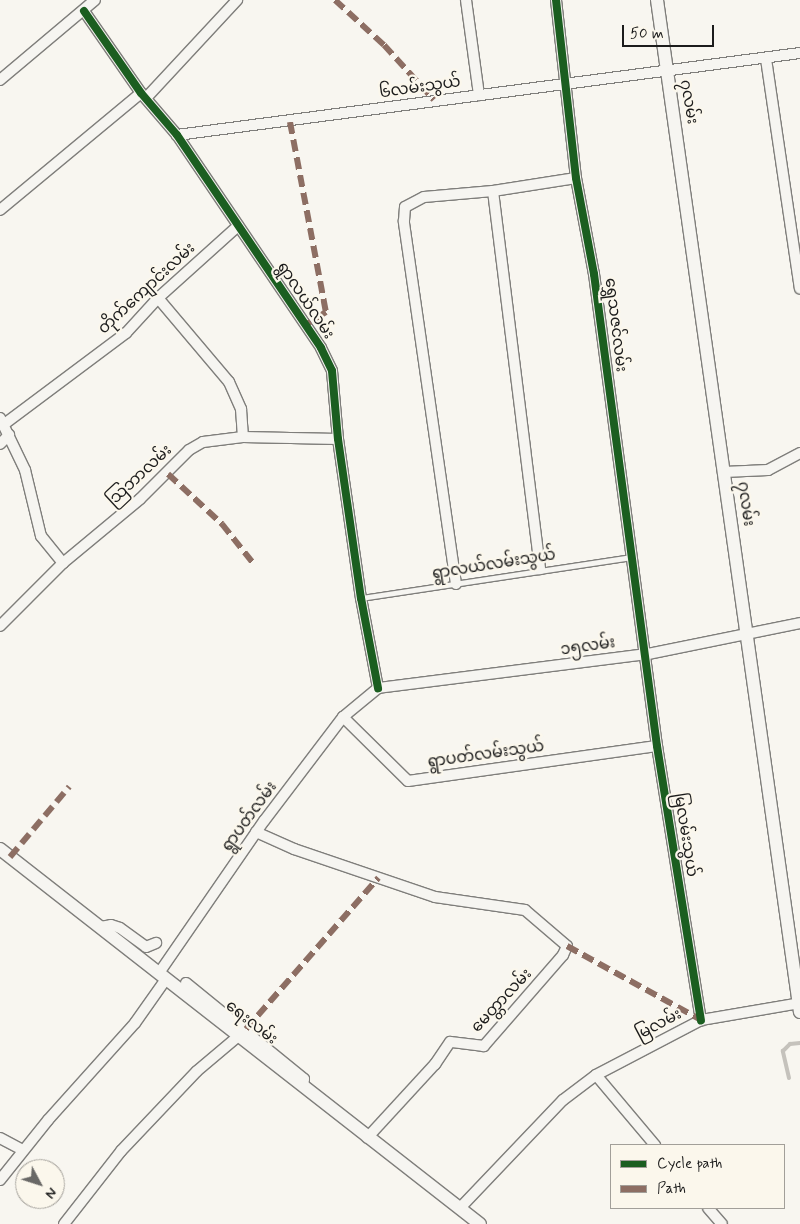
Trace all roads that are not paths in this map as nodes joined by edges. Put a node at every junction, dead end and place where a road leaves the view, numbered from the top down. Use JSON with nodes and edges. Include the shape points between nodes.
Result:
{"nodes":[{"id":1,"x":95,"y":0,"type":"edge"},
{"id":2,"x":237,"y":0,"type":"edge"},
{"id":3,"x":466,"y":0,"type":"edge"},
{"id":4,"x":556,"y":0,"type":"edge"},
{"id":5,"x":657,"y":0,"type":"edge"},
{"id":6,"x":84,"y":11,"type":"junction"},
{"id":7,"x":800,"y":53,"type":"edge"},
{"id":8,"x":766,"y":59,"type":"junction"},
{"id":9,"x":667,"y":73,"type":"junction"},
{"id":10,"x":0,"y":80,"type":"edge"},
{"id":11,"x":567,"y":84,"type":"junction"},
{"id":12,"x":479,"y":95,"type":"junction"},
{"id":13,"x":144,"y":96,"type":"junction"},
{"id":14,"x":177,"y":135,"type":"junction"},
{"id":15,"x":576,"y":178,"type":"junction"},
{"id":16,"x":493,"y":191,"type":"junction"},
{"id":17,"x":0,"y":210,"type":"edge"},
{"id":18,"x":238,"y":226,"type":"junction"},
{"id":19,"x":800,"y":289,"type":"edge"},
{"id":20,"x":158,"y":298,"type":"junction"},
{"id":21,"x":2,"y":422,"type":"edge"},
{"id":22,"x":9,"y":435,"type":"junction"},
{"id":23,"x":243,"y":437,"type":"junction"},
{"id":24,"x":338,"y":439,"type":"junction"},
{"id":25,"x":0,"y":444,"type":"edge"},
{"id":26,"x":800,"y":453,"type":"edge"},
{"id":27,"x":724,"y":472,"type":"junction"},
{"id":28,"x":631,"y":557,"type":"junction"},
{"id":29,"x":63,"y":563,"type":"junction"},
{"id":30,"x":540,"y":569,"type":"junction"},
{"id":31,"x":456,"y":584,"type":"junction"},
{"id":32,"x":361,"y":598,"type":"junction"},
{"id":33,"x":800,"y":623,"type":"edge"},
{"id":34,"x":0,"y":626,"type":"edge"},
{"id":35,"x":747,"y":632,"type":"junction"},
{"id":36,"x":648,"y":654,"type":"junction"},
{"id":37,"x":378,"y":688,"type":"junction"},
{"id":38,"x":343,"y":717,"type":"junction"},
{"id":39,"x":658,"y":746,"type":"junction"},
{"id":40,"x":256,"y":832,"type":"junction"},
{"id":41,"x":0,"y":849,"type":"edge"},
{"id":42,"x":100,"y":928,"type":"junction"},
{"id":43,"x":156,"y":943,"type":"dead end"},
{"id":44,"x":162,"y":976,"type":"junction"},
{"id":45,"x":186,"y":982,"type":"dead end"},
{"id":46,"x":800,"y":1006,"type":"edge"},
{"id":47,"x":701,"y":1020,"type":"junction"},
{"id":48,"x":241,"y":1034,"type":"junction"},
{"id":49,"x":596,"y":1075,"type":"junction"},
{"id":50,"x":303,"y":1085,"type":"junction"},
{"id":51,"x":0,"y":1138,"type":"edge"},
{"id":52,"x":367,"y":1138,"type":"junction"},
{"id":53,"x":654,"y":1144,"type":"edge"},
{"id":54,"x":23,"y":1150,"type":"junction"},
{"id":55,"x":0,"y":1180,"type":"edge"},
{"id":56,"x":460,"y":1208,"type":"junction"},
{"id":57,"x":709,"y":1209,"type":"edge"},
{"id":58,"x":64,"y":1224,"type":"edge"},
{"id":59,"x":480,"y":1224,"type":"edge"},
{"id":60,"x":722,"y":1224,"type":"edge"}],
"edges":[{"from":1,"to":6,"type":"street"},
{"from":2,"to":13,"type":"street"},
{"from":3,"to":12,"type":"street"},
{"from":4,"to":11,"type":"street","name":"ရွှေသဇင်လမ်း"},
{"from":5,"to":9,"type":"street","name":"၇လမ်း"},
{"from":6,"to":10,"type":"street"},
{"from":6,"to":13,"type":"street","name":"ရွာလယ်လမ်း"},
{"from":7,"to":8,"type":"street","name":"၆လမ်းသွယ်"},
{"from":8,"to":9,"type":"street","name":"၆လမ်းသွယ်"},
{"from":8,"to":19,"type":"street"},
{"from":9,"to":11,"type":"street","name":"၆လမ်းသွယ်"},
{"from":9,"to":27,"type":"street","name":"၇လမ်း"},
{"from":11,"to":12,"type":"street","name":"၆လမ်းသွယ်"},
{"from":11,"to":15,"type":"street","name":"ရွှေသဇင်လမ်း"},
{"from":12,"to":14,"type":"street","name":"၆လမ်းသွယ်"},
{"from":13,"to":14,"type":"street","name":"ရွာလယ်လမ်း"},
{"from":13,"to":17,"type":"street"},
{"from":14,"to":18,"type":"street","name":"ရွာလယ်လမ်း"},
{"from":15,"to":16,"type":"street"},
{"from":15,"to":28,"type":"street","name":"ရွှေသဇင်လမ်း","via":[[594,274]]},
{"from":16,"to":30,"type":"street"},
{"from":16,"to":31,"type":"street","via":[[424,197],[405,207],[404,221]]},
{"from":18,"to":20,"type":"street","name":"တိုက်ကျောင်းလမ်း"},
{"from":18,"to":24,"type":"street","name":"ရွာလယ်လမ်း","via":[[328,363],[338,417]]},
{"from":20,"to":21,"type":"street","name":"တိုက်ကျောင်းလမ်း","via":[[126,333]]},
{"from":20,"to":23,"type":"street","via":[[229,382],[241,409]]},
{"from":21,"to":22,"type":"street"},
{"from":22,"to":25,"type":"street"},
{"from":22,"to":29,"type":"street","via":[[25,470],[41,536]]},
{"from":23,"to":24,"type":"street","name":"သြဘာလမ်း"},
{"from":23,"to":29,"type":"street","name":"သြဘာလမ်း","via":[[203,442],[189,450],[140,498]]},
{"from":24,"to":32,"type":"street","name":"ရွာလယ်လမ်း"},
{"from":26,"to":27,"type":"street","via":[[768,470]]},
{"from":27,"to":35,"type":"street","name":"၇လမ်း"},
{"from":28,"to":30,"type":"lane","name":"ရွာလယ်လမ်းသွယ်"},
{"from":28,"to":36,"type":"street","name":"ရွှေသဇင်လမ်း"},
{"from":29,"to":34,"type":"street","name":"သြဘာလမ်း"},
{"from":30,"to":31,"type":"lane","name":"ရွာလယ်လမ်းသွယ်"},
{"from":31,"to":32,"type":"lane","name":"ရွာလယ်လမ်းသွယ်"},
{"from":32,"to":37,"type":"street","name":"ရွာလယ်လမ်း"},
{"from":33,"to":35,"type":"street","name":"၁၅လမ်း"},
{"from":35,"to":36,"type":"street","name":"၁၅လမ်း","via":[[735,638]]},
{"from":35,"to":46,"type":"street","name":"၇လမ်း"},
{"from":36,"to":37,"type":"street","name":"၁၅လမ်း"},
{"from":36,"to":39,"type":"street","name":"မြလမ်းသွယ်"},
{"from":37,"to":38,"type":"street","name":"ရွာပတ်လမ်း"},
{"from":38,"to":39,"type":"street","name":"ရွာပတ်လမ်းသွယ်","via":[[408,781]]},
{"from":38,"to":40,"type":"street","name":"ရွာပတ်လမ်း"},
{"from":39,"to":47,"type":"street","name":"မြလမ်းသွယ်"},
{"from":40,"to":44,"type":"street","name":"ရွာပတ်လမ်း"},
{"from":40,"to":52,"type":"street","name":"မေတ္တာလမ်း","via":[[434,897],[525,910],[567,946],[563,955],[484,1046],[450,1042],[435,1064]]},
{"from":41,"to":42,"type":"street","name":"ရေးလမ်း"},
{"from":42,"to":43,"type":"street","via":[[112,925],[120,928],[146,947]]},
{"from":42,"to":44,"type":"street","name":"ရေးလမ်း"},
{"from":44,"to":48,"type":"street","name":"ရေးလမ်း"},
{"from":44,"to":54,"type":"street","name":"ရွာပတ်လမ်း","via":[[135,1023]]},
{"from":45,"to":50,"type":"street","via":[[304,1079]]},
{"from":46,"to":47,"type":"street","name":"မြလမ်း"},
{"from":47,"to":49,"type":"street","name":"မြလမ်း"},
{"from":48,"to":50,"type":"street","name":"ရေးလမ်း"},
{"from":48,"to":58,"type":"street","via":[[197,1070],[121,1151]]},
{"from":49,"to":53,"type":"street"},
{"from":49,"to":56,"type":"street","name":"မြလမ်း","via":[[563,1100]]},
{"from":50,"to":52,"type":"street","name":"ရေးလမ်း"},
{"from":51,"to":54,"type":"street"},
{"from":52,"to":56,"type":"street","name":"ရေးလမ်း"},
{"from":54,"to":55,"type":"street","name":"ရွာပတ်လမ်း"},
{"from":56,"to":59,"type":"street","name":"ရေးလမ်း"},
{"from":57,"to":60,"type":"street"}]}
